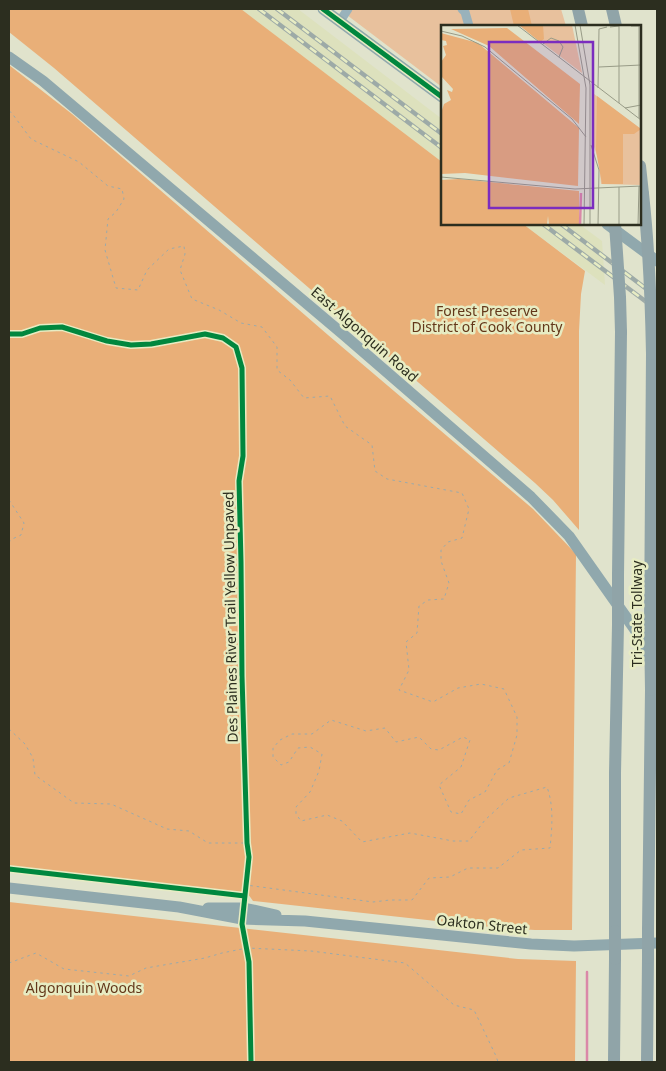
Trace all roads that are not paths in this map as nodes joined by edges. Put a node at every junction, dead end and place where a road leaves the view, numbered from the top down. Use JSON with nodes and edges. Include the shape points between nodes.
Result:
{"nodes":[{"id":1,"x":323,"y":9,"type":"edge"},
{"id":2,"x":348,"y":9,"type":"edge"},
{"id":3,"x":462,"y":9,"type":"edge"},
{"id":4,"x":578,"y":9,"type":"edge"},
{"id":5,"x":612,"y":9,"type":"edge"},
{"id":6,"x":340,"y":21,"type":"junction"},
{"id":7,"x":469,"y":25,"type":"edge"},
{"id":8,"x":582,"y":25,"type":"edge"},
{"id":9,"x":616,"y":25,"type":"edge"},
{"id":10,"x":9,"y":57,"type":"edge"},
{"id":11,"x":441,"y":96,"type":"edge"},
{"id":12,"x":641,"y":175,"type":"edge"},
{"id":13,"x":607,"y":225,"type":"edge"},
{"id":14,"x":614,"y":225,"type":"edge"},
{"id":15,"x":657,"y":261,"type":"edge"},
{"id":16,"x":657,"y":674,"type":"edge"},
{"id":17,"x":9,"y":888,"type":"edge"},
{"id":18,"x":657,"y":944,"type":"edge"},
{"id":19,"x":614,"y":1062,"type":"edge"},
{"id":20,"x":647,"y":1062,"type":"edge"}],
"edges":[{"from":1,"to":6,"type":"main road"},
{"from":2,"to":6,"type":"lane"},
{"from":3,"to":7,"type":"lane"},
{"from":4,"to":8,"type":"highway"},
{"from":5,"to":9,"type":"highway"},
{"from":6,"to":11,"type":"main road"},
{"from":10,"to":16,"type":"main road","name":"East Algonquin Road","via":[[43,81],[531,497],[569,536],[638,634]]},
{"from":12,"to":20,"type":"highway","name":"Tri-State Tollway","bridge":true,"via":[[647,232],[652,354]]},
{"from":13,"to":15,"type":"main road"},
{"from":14,"to":19,"type":"highway","name":"Tri-State Tollway","bridge":true,"via":[[621,332]]},
{"from":17,"to":18,"type":"main road","name":"Oakton Street","via":[[179,907],[242,919],[305,921],[545,945]]}]}
